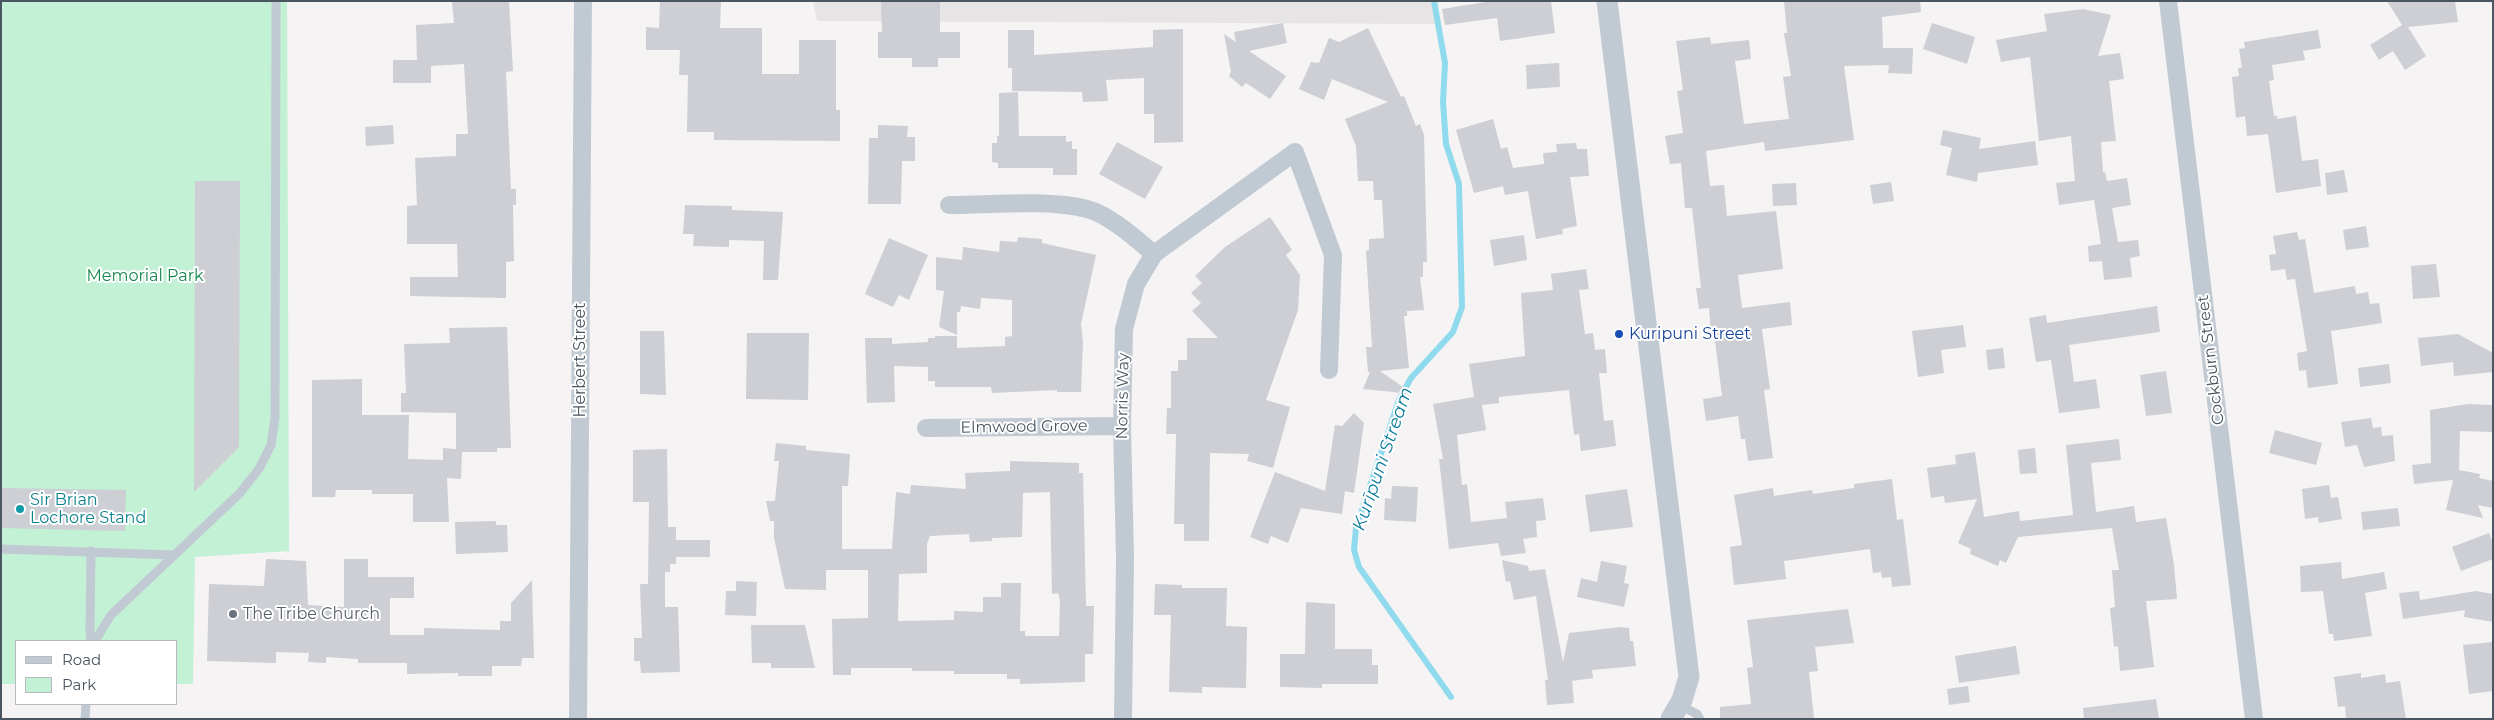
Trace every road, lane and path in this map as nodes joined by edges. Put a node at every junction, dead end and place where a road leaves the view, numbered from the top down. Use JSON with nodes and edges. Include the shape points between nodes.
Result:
{"nodes":[{"id":1,"x":276,"y":1,"type":"edge"},
{"id":2,"x":583,"y":1,"type":"edge"},
{"id":3,"x":1607,"y":1,"type":"edge"},
{"id":4,"x":2168,"y":1,"type":"edge"},
{"id":5,"x":949,"y":205,"type":"dead end"},
{"id":6,"x":1154,"y":254,"type":"junction"},
{"id":7,"x":1329,"y":370,"type":"dead end"},
{"id":8,"x":1122,"y":426,"type":"junction"},
{"id":9,"x":926,"y":428,"type":"dead end"},
{"id":10,"x":1,"y":549,"type":"edge"},
{"id":11,"x":91,"y":550,"type":"junction"},
{"id":12,"x":174,"y":555,"type":"junction"},
{"id":13,"x":93,"y":640,"type":"edge"},
{"id":14,"x":94,"y":640,"type":"edge"},
{"id":15,"x":86,"y":705,"type":"edge"},
{"id":16,"x":1675,"y":712,"type":"edge"},
{"id":17,"x":86,"y":719,"type":"edge"},
{"id":18,"x":578,"y":719,"type":"edge"},
{"id":19,"x":1123,"y":719,"type":"edge"},
{"id":20,"x":1700,"y":719,"type":"edge"},
{"id":21,"x":2254,"y":719,"type":"edge"}],
"edges":[{"from":1,"to":12,"type":"lane","via":[[275,409],[271,445],[259,469],[239,494]]},
{"from":2,"to":18,"type":"street","name":"Herbert Street"},
{"from":3,"to":16,"type":"street","via":[[1689,677]]},
{"from":4,"to":21,"type":"street","name":"Cockburn Street"},
{"from":5,"to":6,"type":"street","via":[[1041,204],[1088,210],[1122,228]]},
{"from":6,"to":7,"type":"street","name":"Norris Way","via":[[1295,152],[1332,255]]},
{"from":6,"to":8,"type":"street","name":"Norris Way","via":[[1136,284],[1124,329]]},
{"from":8,"to":9,"type":"street","name":"Elmwood Grove"},
{"from":8,"to":19,"type":"street","name":"Norris Way","via":[[1125,558]]},
{"from":10,"to":11,"type":"lane"},
{"from":11,"to":12,"type":"lane"},
{"from":11,"to":13,"type":"lane"},
{"from":12,"to":14,"type":"lane","via":[[111,615]]},
{"from":15,"to":17,"type":"lane"},
{"from":16,"to":20,"type":"lane","via":[[1697,714]]}]}
